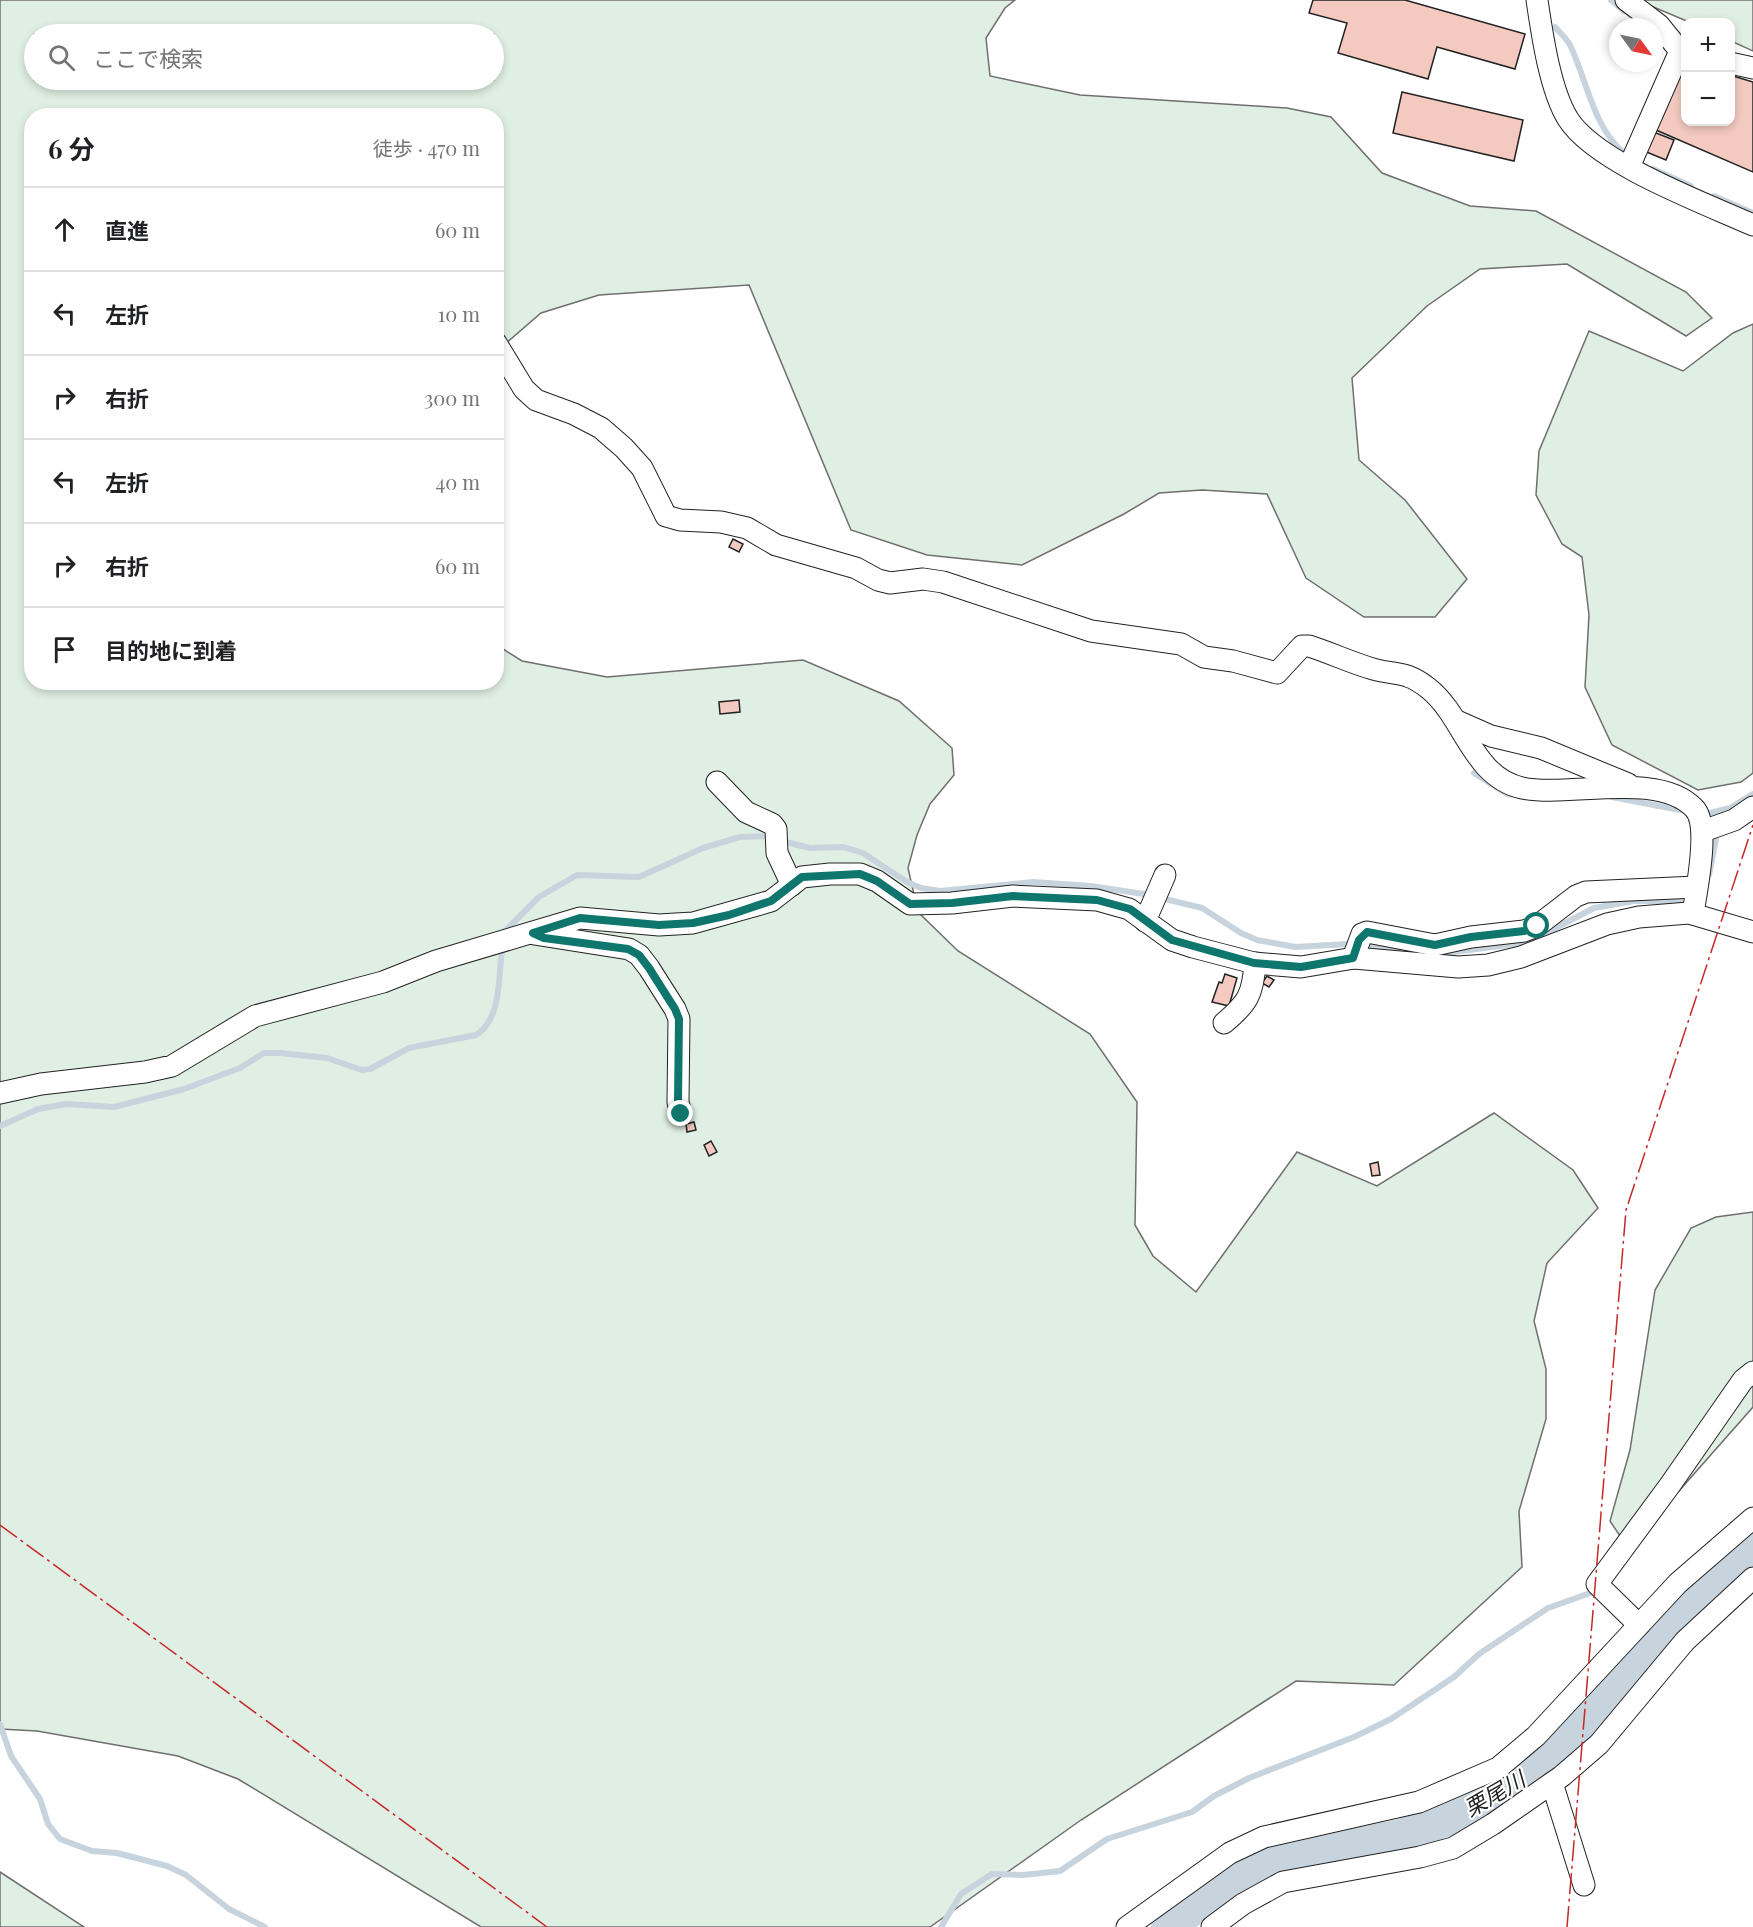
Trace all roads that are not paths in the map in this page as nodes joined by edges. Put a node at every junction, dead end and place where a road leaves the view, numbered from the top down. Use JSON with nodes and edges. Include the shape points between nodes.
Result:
{"nodes":[{"id":1,"x":1537,"y":0,"type":"edge"},
{"id":2,"x":1626,"y":0,"type":"edge"},
{"id":3,"x":1681,"y":50,"type":"edge"},
{"id":4,"x":1681,"y":56,"type":"edge"},
{"id":5,"x":1735,"y":64,"type":"edge"},
{"id":6,"x":1753,"y":68,"type":"edge"},
{"id":7,"x":1629,"y":167,"type":"junction"},
{"id":8,"x":1753,"y":225,"type":"edge"},
{"id":9,"x":504,"y":356,"type":"edge"},
{"id":10,"x":1457,"y":721,"type":"junction"},
{"id":11,"x":717,"y":782,"type":"dead end"},
{"id":12,"x":1633,"y":787,"type":"junction"},
{"id":13,"x":1753,"y":807,"type":"edge"},
{"id":14,"x":1703,"y":831,"type":"junction"},
{"id":15,"x":1165,"y":874,"type":"dead end"},
{"id":16,"x":792,"y":885,"type":"junction"},
{"id":17,"x":1696,"y":887,"type":"junction"},
{"id":18,"x":1693,"y":914,"type":"junction"},
{"id":19,"x":1145,"y":921,"type":"junction"},
{"id":20,"x":1753,"y":932,"type":"edge"},
{"id":21,"x":533,"y":933,"type":"junction"},
{"id":22,"x":1353,"y":958,"type":"junction"},
{"id":23,"x":1255,"y":963,"type":"junction"},
{"id":24,"x":1224,"y":1023,"type":"dead end"},
{"id":25,"x":0,"y":1094,"type":"edge"},
{"id":26,"x":681,"y":1114,"type":"dead end"},
{"id":27,"x":1753,"y":1372,"type":"edge"},
{"id":28,"x":1753,"y":1518,"type":"edge"},
{"id":29,"x":1753,"y":1578,"type":"edge"},
{"id":30,"x":1639,"y":1625,"type":"junction"},
{"id":31,"x":1552,"y":1783,"type":"junction"},
{"id":32,"x":1584,"y":1885,"type":"dead end"},
{"id":33,"x":1127,"y":1927,"type":"edge"},
{"id":34,"x":1212,"y":1927,"type":"edge"}],
"edges":[{"from":1,"to":7,"type":"street","via":[[1557,96],[1569,120],[1598,151]]},
{"from":2,"to":3,"type":"street","via":[[1659,25]]},
{"from":4,"to":7,"type":"street"},
{"from":5,"to":6,"type":"street"},
{"from":7,"to":8,"type":"street"},
{"from":9,"to":10,"type":"street","via":[[524,389],[536,400],[601,428],[624,448],[642,468],[666,516],[747,528],[776,545],[856,568],[878,580],[943,582],[1091,632],[1181,644],[1204,657],[1265,671],[1277,673],[1302,646],[1309,646],[1374,669],[1409,674],[1442,699]]},
{"from":10,"to":12,"type":"street","via":[[1491,736],[1571,759]]},
{"from":10,"to":12,"type":"street","via":[[1489,771],[1521,788]]},
{"from":11,"to":16,"type":"street","via":[[739,807],[776,829],[777,854]]},
{"from":12,"to":14,"type":"street","via":[[1686,801],[1697,810]]},
{"from":13,"to":14,"type":"street","via":[[1734,820]]},
{"from":14,"to":17,"type":"street"},
{"from":15,"to":19,"type":"street"},
{"from":16,"to":19,"type":"street","via":[[802,877],[860,874],[910,904],[1013,896],[1097,900],[1130,909]]},
{"from":16,"to":21,"type":"street","via":[[771,901],[693,923],[659,925],[580,918]]},
{"from":17,"to":18,"type":"street"},
{"from":17,"to":22,"type":"street","via":[[1586,892],[1537,926],[1442,944],[1367,932],[1359,940]]},
{"from":18,"to":20,"type":"street"},
{"from":18,"to":22,"type":"street","via":[[1639,917],[1607,924],[1521,957],[1488,965],[1458,967]]},
{"from":19,"to":23,"type":"street","via":[[1172,940]]},
{"from":21,"to":25,"type":"street","via":[[436,961],[383,982],[255,1016],[172,1066],[41,1084]]},
{"from":21,"to":26,"type":"street","via":[[544,938],[628,949],[639,955],[679,1019]]},
{"from":22,"to":23,"type":"street","via":[[1301,967]]},
{"from":23,"to":24,"type":"street","via":[[1251,995]]},
{"from":27,"to":30,"type":"street","via":[[1743,1380],[1597,1584]]},
{"from":28,"to":30,"type":"street","via":[[1678,1583]]},
{"from":29,"to":31,"type":"street","via":[[1685,1641],[1599,1744]]},
{"from":30,"to":33,"type":"street","via":[[1536,1736],[1498,1768],[1419,1802],[1264,1837],[1230,1853]]},
{"from":31,"to":32,"type":"street"},
{"from":31,"to":34,"type":"street","via":[[1453,1848],[1283,1882]]}]}
